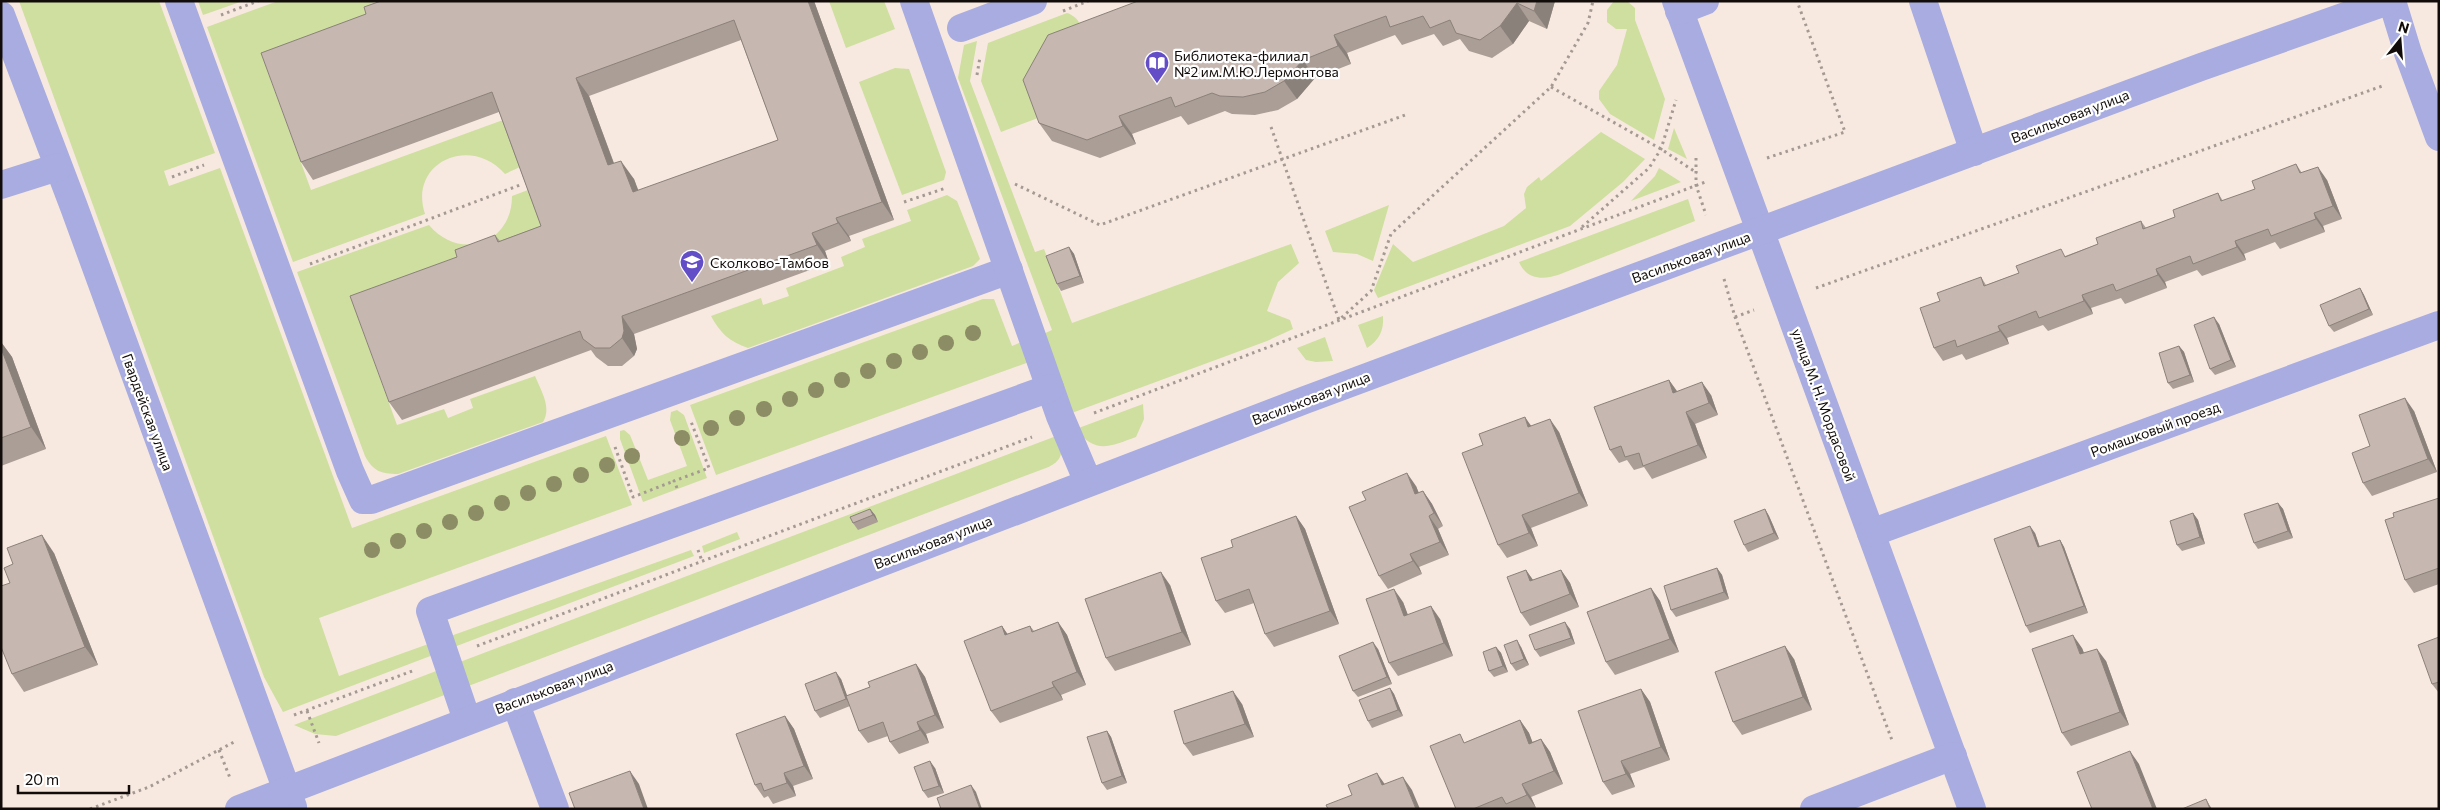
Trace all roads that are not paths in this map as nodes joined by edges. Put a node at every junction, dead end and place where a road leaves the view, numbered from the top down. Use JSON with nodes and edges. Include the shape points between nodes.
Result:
{"nodes":[{"id":1,"x":179,"y":1,"type":"edge"},
{"id":2,"x":914,"y":1,"type":"edge"},
{"id":3,"x":1033,"y":1,"type":"edge"},
{"id":4,"x":1705,"y":1,"type":"edge"},
{"id":5,"x":1923,"y":1,"type":"edge"},
{"id":6,"x":2390,"y":1,"type":"edge"},
{"id":7,"x":1678,"y":6,"type":"edge"},
{"id":8,"x":1,"y":15,"type":"edge"},
{"id":9,"x":961,"y":28,"type":"dead end"},
{"id":10,"x":2439,"y":137,"type":"edge"},
{"id":11,"x":1974,"y":152,"type":"junction"},
{"id":12,"x":58,"y":167,"type":"junction"},
{"id":13,"x":1,"y":186,"type":"edge"},
{"id":14,"x":1760,"y":231,"type":"junction"},
{"id":15,"x":1009,"y":270,"type":"junction"},
{"id":16,"x":2439,"y":325,"type":"edge"},
{"id":17,"x":1050,"y":388,"type":"junction"},
{"id":18,"x":1088,"y":482,"type":"junction"},
{"id":19,"x":1871,"y":533,"type":"junction"},
{"id":20,"x":515,"y":702,"type":"junction"},
{"id":21,"x":467,"y":720,"type":"junction"},
{"id":22,"x":1953,"y":756,"type":"junction"},
{"id":23,"x":291,"y":800,"type":"edge"},
{"id":24,"x":240,"y":809,"type":"edge"},
{"id":25,"x":555,"y":809,"type":"edge"},
{"id":26,"x":1814,"y":809,"type":"edge"},
{"id":27,"x":1972,"y":809,"type":"edge"}],
"edges":[{"from":1,"to":15,"type":"street","via":[[363,500],[371,500]]},
{"from":2,"to":15,"type":"street"},
{"from":3,"to":9,"type":"street"},
{"from":4,"to":7,"type":"street"},
{"from":5,"to":11,"type":"street"},
{"from":6,"to":10,"type":"street"},
{"from":6,"to":11,"type":"street","name":"Васильковая улица"},
{"from":7,"to":14,"type":"street","name":"улица М. Н. Мордасовой"},
{"from":8,"to":12,"type":"street","name":"Гвардейская улица"},
{"from":11,"to":14,"type":"street","name":"Васильковая улица"},
{"from":12,"to":13,"type":"street"},
{"from":12,"to":23,"type":"street","name":"Гвардейская улица"},
{"from":14,"to":18,"type":"street","name":"Васильковая улица"},
{"from":14,"to":19,"type":"street","name":"улица М. Н. Мордасовой"},
{"from":15,"to":17,"type":"street"},
{"from":16,"to":19,"type":"street","name":"Ромашковый проезд"},
{"from":17,"to":18,"type":"street"},
{"from":17,"to":21,"type":"street","via":[[430,611]]},
{"from":18,"to":20,"type":"street","name":"Васильковая улица"},
{"from":19,"to":22,"type":"street","name":"улица М. Н. Мордасовой"},
{"from":20,"to":21,"type":"street","name":"Васильковая улица"},
{"from":20,"to":25,"type":"street"},
{"from":21,"to":23,"type":"street","name":"Васильковая улица"},
{"from":22,"to":26,"type":"street"},
{"from":22,"to":27,"type":"street","name":"улица М. Н. Мордасовой"},
{"from":23,"to":24,"type":"street","name":"Васильковая улица"}]}
